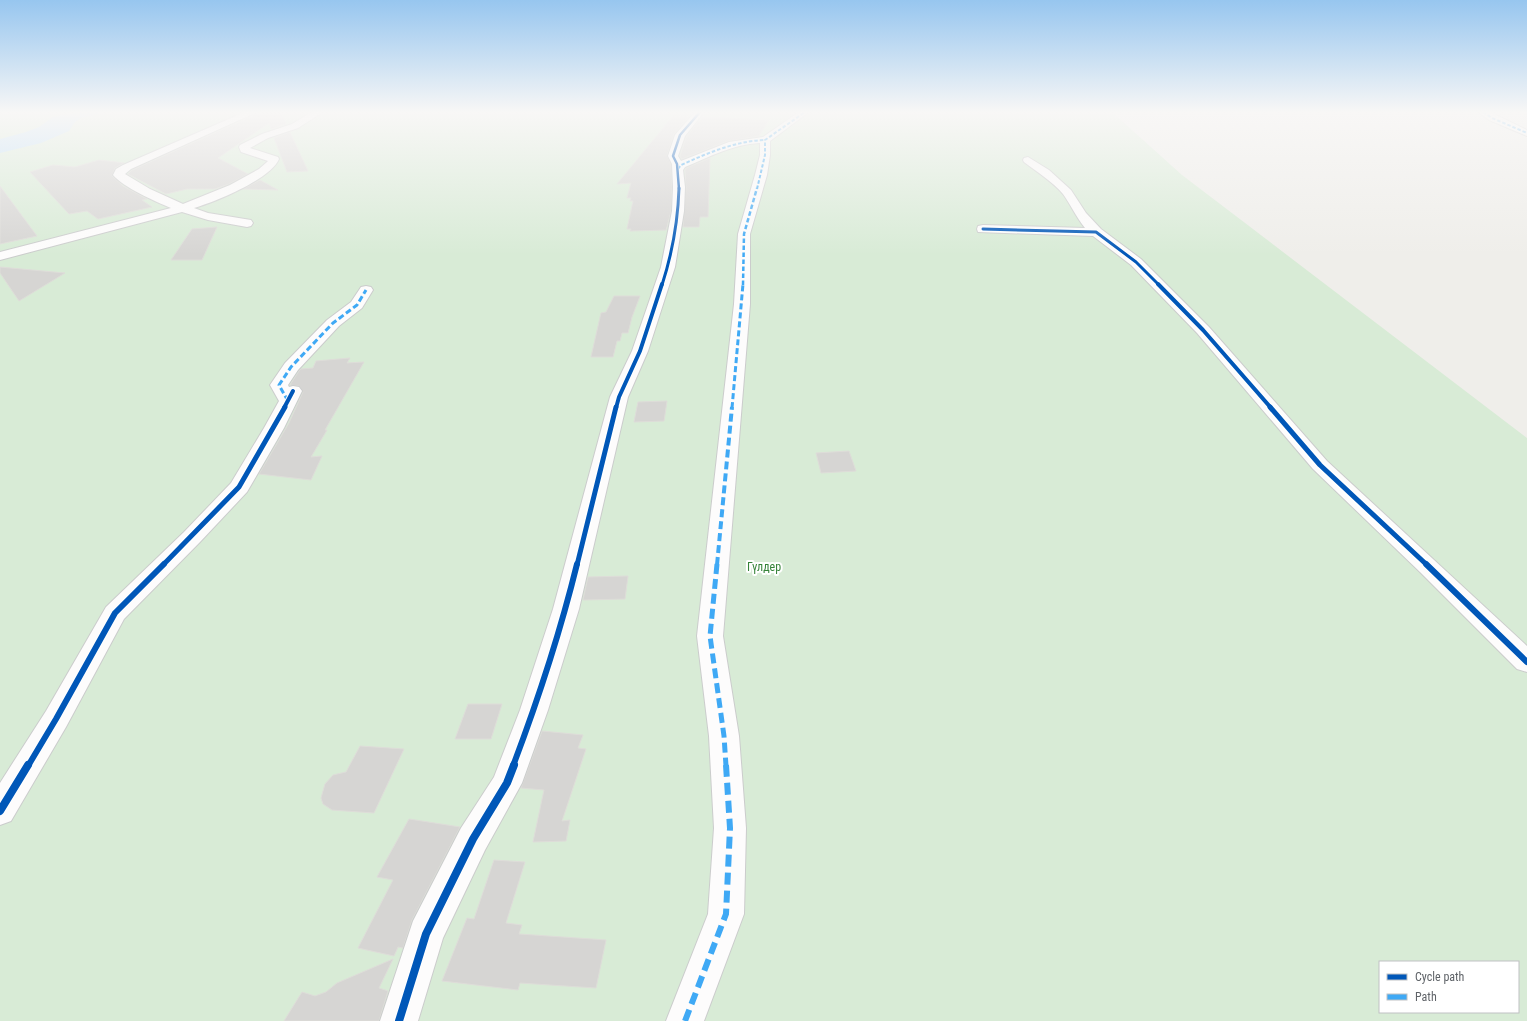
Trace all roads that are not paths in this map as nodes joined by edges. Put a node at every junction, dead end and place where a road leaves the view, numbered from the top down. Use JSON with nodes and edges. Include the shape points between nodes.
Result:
{"nodes":[{"id":1,"x":143,"y":160,"type":"edge"},
{"id":2,"x":274,"y":160,"type":"edge"},
{"id":3,"x":675,"y":160,"type":"edge"},
{"id":4,"x":694,"y":160,"type":"edge"},
{"id":5,"x":764,"y":160,"type":"edge"},
{"id":6,"x":1028,"y":160,"type":"dead end"},
{"id":7,"x":678,"y":169,"type":"junction"},
{"id":8,"x":184,"y":209,"type":"junction"},
{"id":9,"x":247,"y":223,"type":"dead end"},
{"id":10,"x":982,"y":229,"type":"dead end"},
{"id":11,"x":1096,"y":232,"type":"junction"},
{"id":12,"x":0,"y":256,"type":"edge"},
{"id":13,"x":366,"y":290,"type":"dead end"},
{"id":14,"x":1527,"y":662,"type":"edge"},
{"id":15,"x":0,"y":811,"type":"edge"},
{"id":16,"x":398,"y":1021,"type":"edge"},
{"id":17,"x":685,"y":1021,"type":"edge"}],
"edges":[{"from":1,"to":8,"type":"street","via":[[120,171],[119,175]]},
{"from":2,"to":8,"type":"street","via":[[272,164],[248,181]]},
{"from":3,"to":7,"type":"street"},
{"from":4,"to":7,"type":"street"},
{"from":5,"to":17,"type":"street","via":[[744,234],[737,360],[710,636],[724,736],[730,828],[726,914]]},
{"from":6,"to":11,"type":"street","via":[[1067,192],[1081,215]]},
{"from":7,"to":16,"type":"street","via":[[678,211],[668,267],[640,351],[619,397],[566,609],[534,710],[507,783],[473,839],[426,934]]},
{"from":8,"to":9,"type":"street"},
{"from":8,"to":12,"type":"street"},
{"from":10,"to":11,"type":"street"},
{"from":11,"to":14,"type":"street","via":[[1136,262],[1203,330],[1320,466]]},
{"from":13,"to":15,"type":"street","via":[[357,304],[333,323],[291,366],[279,385],[291,396],[239,487],[192,538],[115,613],[56,719]]}]}
